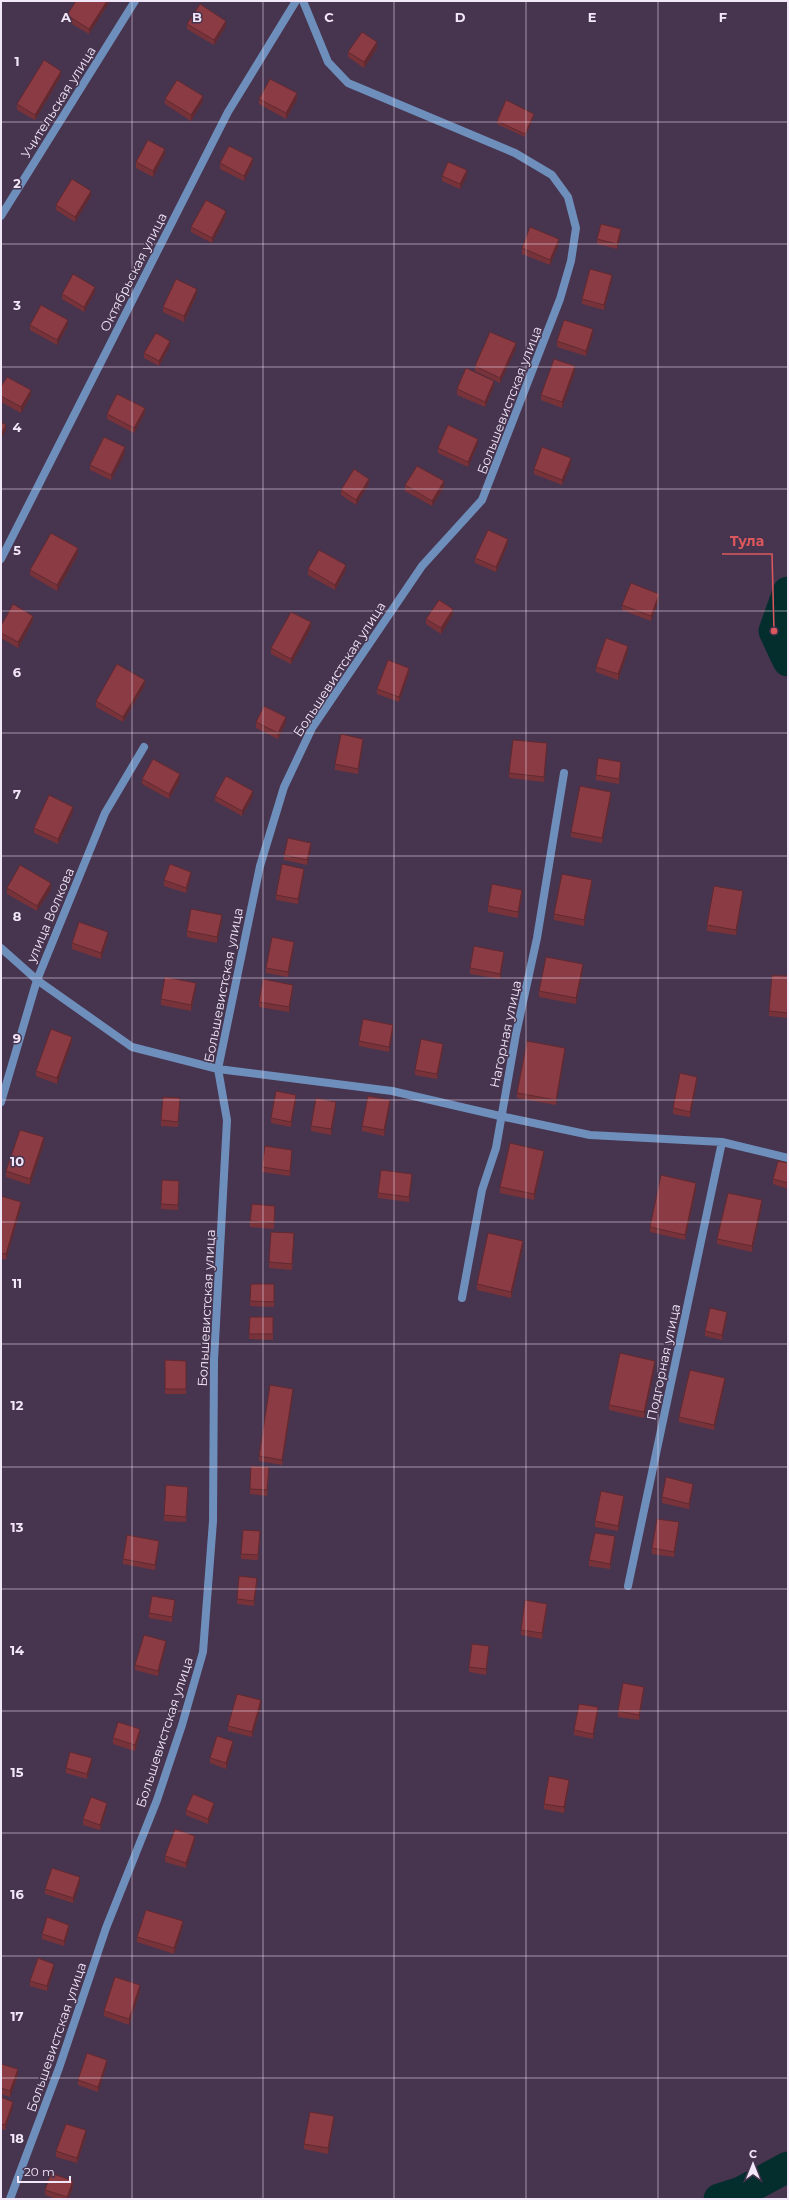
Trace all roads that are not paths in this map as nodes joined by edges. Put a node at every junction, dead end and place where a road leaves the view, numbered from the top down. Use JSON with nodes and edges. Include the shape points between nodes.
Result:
{"nodes":[{"id":1,"x":135,"y":1,"type":"edge"},
{"id":2,"x":296,"y":1,"type":"edge"},
{"id":3,"x":303,"y":1,"type":"edge"},
{"id":4,"x":1,"y":216,"type":"edge"},
{"id":5,"x":1,"y":559,"type":"edge"},
{"id":6,"x":144,"y":746,"type":"dead end"},
{"id":7,"x":564,"y":773,"type":"dead end"},
{"id":8,"x":1,"y":948,"type":"edge"},
{"id":9,"x":37,"y":980,"type":"junction"},
{"id":10,"x":218,"y":1069,"type":"junction"},
{"id":11,"x":1,"y":1102,"type":"edge"},
{"id":12,"x":500,"y":1116,"type":"junction"},
{"id":13,"x":722,"y":1142,"type":"junction"},
{"id":14,"x":788,"y":1158,"type":"edge"},
{"id":15,"x":462,"y":1298,"type":"dead end"},
{"id":16,"x":628,"y":1586,"type":"dead end"},
{"id":17,"x":10,"y":2199,"type":"edge"}],
"edges":[{"from":1,"to":4,"type":"street","name":"Учительская улица"},
{"from":2,"to":5,"type":"street","name":"Октябрьская улица","via":[[228,112]]},
{"from":3,"to":10,"type":"street","name":"Большевистская улица","via":[[328,62],[348,83],[515,153],[552,174],[568,197],[576,228],[571,262],[560,299],[482,500],[422,566],[312,728],[284,787],[260,866]]},
{"from":6,"to":9,"type":"street","name":"улица Волкова","via":[[105,814]]},
{"from":7,"to":12,"type":"street","name":"Нагорная улица","via":[[537,938]]},
{"from":8,"to":9,"type":"street"},
{"from":9,"to":10,"type":"street","via":[[132,1047]]},
{"from":9,"to":11,"type":"street","name":"улица Волкова"},
{"from":10,"to":12,"type":"street","via":[[392,1091]]},
{"from":10,"to":17,"type":"street","name":"Большевистская улица","via":[[227,1120],[214,1360],[213,1521],[203,1652],[157,1800],[106,1928],[59,2068]]},
{"from":12,"to":13,"type":"street","via":[[590,1135]]},
{"from":12,"to":15,"type":"street","name":"Нагорная улица","via":[[496,1148],[482,1190]]},
{"from":13,"to":14,"type":"street"},
{"from":13,"to":16,"type":"street","name":"Подгорная улица"}]}
